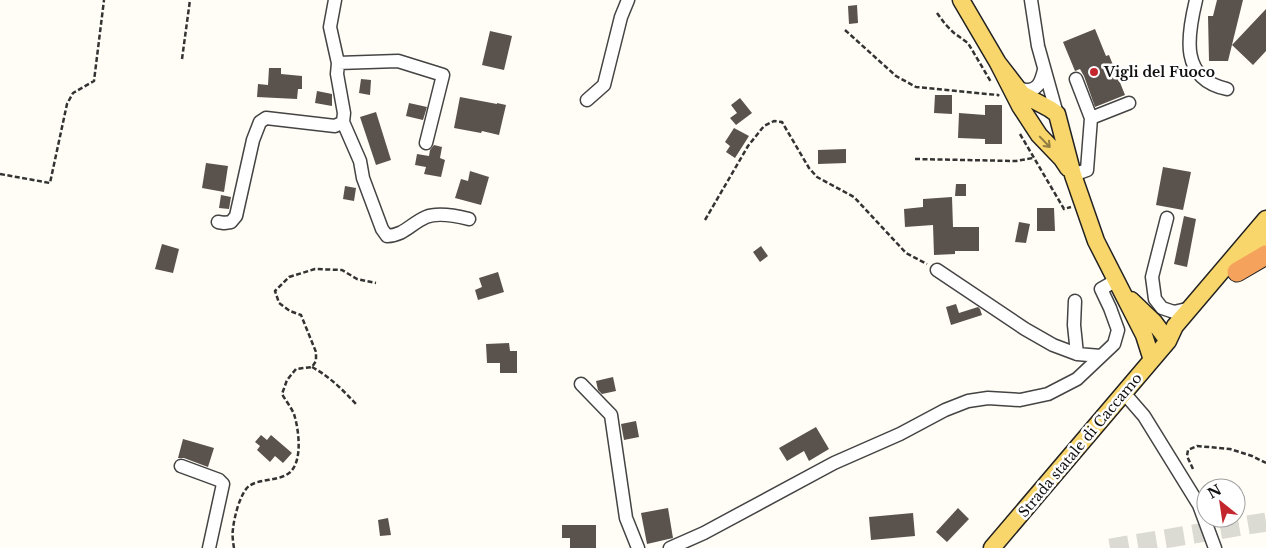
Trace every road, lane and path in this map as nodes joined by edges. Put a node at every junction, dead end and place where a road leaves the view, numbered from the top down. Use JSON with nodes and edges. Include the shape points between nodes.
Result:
{"nodes":[{"id":1,"x":104,"y":0,"type":"edge"},
{"id":2,"x":190,"y":0,"type":"edge"},
{"id":3,"x":335,"y":0,"type":"edge"},
{"id":4,"x":628,"y":0,"type":"edge"},
{"id":5,"x":961,"y":0,"type":"edge"},
{"id":6,"x":1031,"y":0,"type":"edge"},
{"id":7,"x":1196,"y":0,"type":"edge"},
{"id":8,"x":937,"y":13,"type":"dead end"},
{"id":9,"x":845,"y":30,"type":"dead end"},
{"id":10,"x":182,"y":59,"type":"dead end"},
{"id":11,"x":338,"y":63,"type":"junction"},
{"id":12,"x":998,"y":63,"type":"junction"},
{"id":13,"x":1044,"y":70,"type":"junction"},
{"id":14,"x":1076,"y":79,"type":"dead end"},
{"id":15,"x":1013,"y":84,"type":"junction"},
{"id":16,"x":993,"y":86,"type":"dead end"},
{"id":17,"x":1227,"y":89,"type":"dead end"},
{"id":18,"x":587,"y":100,"type":"dead end"},
{"id":19,"x":1002,"y":101,"type":"dead end"},
{"id":20,"x":1129,"y":103,"type":"dead end"},
{"id":21,"x":1020,"y":106,"type":"junction"},
{"id":22,"x":1057,"y":114,"type":"junction"},
{"id":23,"x":1091,"y":118,"type":"junction"},
{"id":24,"x":343,"y":122,"type":"junction"},
{"id":25,"x":1017,"y":129,"type":"dead end"},
{"id":26,"x":426,"y":143,"type":"dead end"},
{"id":27,"x":1034,"y":158,"type":"junction"},
{"id":28,"x":915,"y":159,"type":"dead end"},
{"id":29,"x":0,"y":174,"type":"edge"},
{"id":30,"x":1073,"y":175,"type":"junction"},
{"id":31,"x":1082,"y":204,"type":"junction"},
{"id":32,"x":1167,"y":218,"type":"dead end"},
{"id":33,"x":469,"y":219,"type":"dead end"},
{"id":34,"x":1266,"y":219,"type":"edge"},
{"id":35,"x":705,"y":220,"type":"dead end"},
{"id":36,"x":218,"y":222,"type":"dead end"},
{"id":37,"x":1266,"y":237,"type":"edge"},
{"id":38,"x":1266,"y":255,"type":"edge"},
{"id":39,"x":937,"y":270,"type":"joint"},
{"id":40,"x":1237,"y":272,"type":"junction"},
{"id":41,"x":376,"y":283,"type":"dead end"},
{"id":42,"x":1118,"y":286,"type":"junction"},
{"id":43,"x":1075,"y":301,"type":"dead end"},
{"id":44,"x":1191,"y":308,"type":"junction"},
{"id":45,"x":1175,"y":326,"type":"junction"},
{"id":46,"x":1149,"y":328,"type":"junction"},
{"id":47,"x":1168,"y":341,"type":"junction"},
{"id":48,"x":1077,"y":354,"type":"junction"},
{"id":49,"x":1101,"y":356,"type":"junction"},
{"id":50,"x":1152,"y":360,"type":"junction"},
{"id":51,"x":312,"y":367,"type":"junction"},
{"id":52,"x":581,"y":384,"type":"dead end"},
{"id":53,"x":1124,"y":393,"type":"junction"},
{"id":54,"x":357,"y":405,"type":"dead end"},
{"id":55,"x":1266,"y":463,"type":"edge"},
{"id":56,"x":181,"y":466,"type":"dead end"},
{"id":57,"x":1193,"y":471,"type":"dead end"},
{"id":58,"x":209,"y":548,"type":"edge"},
{"id":59,"x":234,"y":548,"type":"edge"},
{"id":60,"x":638,"y":548,"type":"edge"},
{"id":61,"x":670,"y":548,"type":"edge"},
{"id":62,"x":992,"y":548,"type":"edge"},
{"id":63,"x":1215,"y":548,"type":"edge"}],
"edges":[{"from":1,"to":29,"type":"path","via":[[94,81],[73,93],[67,104],[50,183]]},
{"from":2,"to":10,"type":"path"},
{"from":3,"to":11,"type":"street","via":[[330,27]]},
{"from":4,"to":18,"type":"street","via":[[604,84]]},
{"from":5,"to":12,"type":"main road"},
{"from":6,"to":13,"type":"street"},
{"from":7,"to":17,"type":"street","via":[[1189,35],[1192,59],[1200,76]]},
{"from":8,"to":16,"type":"path","via":[[954,33],[968,43]]},
{"from":9,"to":19,"type":"path","via":[[896,76],[916,87],[998,94]]},
{"from":11,"to":24,"type":"street"},
{"from":11,"to":26,"type":"street","via":[[398,61],[443,75]]},
{"from":12,"to":15,"type":"main road"},
{"from":12,"to":21,"type":"main road"},
{"from":13,"to":15,"type":"street","via":[[1041,81],[1033,89],[1023,90]]},
{"from":13,"to":22,"type":"street"},
{"from":14,"to":23,"type":"street"},
{"from":15,"to":22,"type":"main road","via":[[1027,98]]},
{"from":20,"to":23,"type":"street"},
{"from":21,"to":22,"type":"main road","via":[[1045,120]]},
{"from":21,"to":30,"type":"main road","one_way":true,"via":[[1039,135]]},
{"from":22,"to":30,"type":"main road"},
{"from":23,"to":30,"type":"street","via":[[1086,170]]},
{"from":24,"to":33,"type":"street","via":[[387,236],[397,235],[427,216],[455,215]]},
{"from":24,"to":36,"type":"street","via":[[334,126],[266,118],[260,122],[236,216],[231,222]]},
{"from":25,"to":27,"type":"path"},
{"from":27,"to":28,"type":"path","via":[[1016,161]]},
{"from":27,"to":31,"type":"path","via":[[1064,209]]},
{"from":30,"to":31,"type":"main road"},
{"from":31,"to":42,"type":"main road"},
{"from":32,"to":44,"type":"street","via":[[1152,278],[1155,299],[1162,308],[1174,312]]},
{"from":34,"to":44,"type":"main road","name":"Strada statale di Caccamo"},
{"from":35,"to":39,"type":"path","via":[[748,146],[764,126],[774,121],[782,122],[817,177],[854,197],[906,253]]},
{"from":37,"to":40,"type":"main road","name":"Strada statale di Caccamo"},
{"from":38,"to":40,"type":"highway"},
{"from":39,"to":48,"type":"street","via":[[1025,329]]},
{"from":40,"to":47,"type":"main road","name":"Strada statale di Caccamo","via":[[1182,332]]},
{"from":41,"to":51,"type":"path","via":[[357,279],[342,270],[315,269],[288,277],[275,291],[279,303],[301,315],[316,352]]},
{"from":42,"to":46,"type":"main road"},
{"from":42,"to":49,"type":"street","via":[[1101,289],[1118,330],[1114,344]]},
{"from":43,"to":48,"type":"street"},
{"from":44,"to":45,"type":"main road","name":"Strada statale di Caccamo"},
{"from":45,"to":46,"type":"main road"},
{"from":45,"to":47,"type":"main road","name":"Strada statale di Caccamo"},
{"from":46,"to":47,"type":"main road"},
{"from":46,"to":50,"type":"main road"},
{"from":47,"to":50,"type":"main road","name":"Strada statale di Caccamo"},
{"from":48,"to":49,"type":"street"},
{"from":49,"to":61,"type":"street","via":[[1077,380],[1048,394],[1020,400],[988,398],[968,401],[945,410],[900,434],[834,462],[704,533]]},
{"from":50,"to":53,"type":"main road","name":"Strada statale di Caccamo"},
{"from":51,"to":54,"type":"path","via":[[324,373]]},
{"from":51,"to":59,"type":"path","via":[[296,369],[282,394],[294,416],[300,442],[294,467],[279,479],[248,487],[233,528]]},
{"from":52,"to":60,"type":"street","via":[[611,415],[626,518]]},
{"from":53,"to":62,"type":"main road","name":"Strada statale di Caccamo"},
{"from":53,"to":63,"type":"street","via":[[1144,416],[1200,505]]},
{"from":55,"to":57,"type":"path","via":[[1230,449],[1197,446],[1188,450],[1186,456]]},
{"from":56,"to":58,"type":"street","via":[[223,484]]}]}
